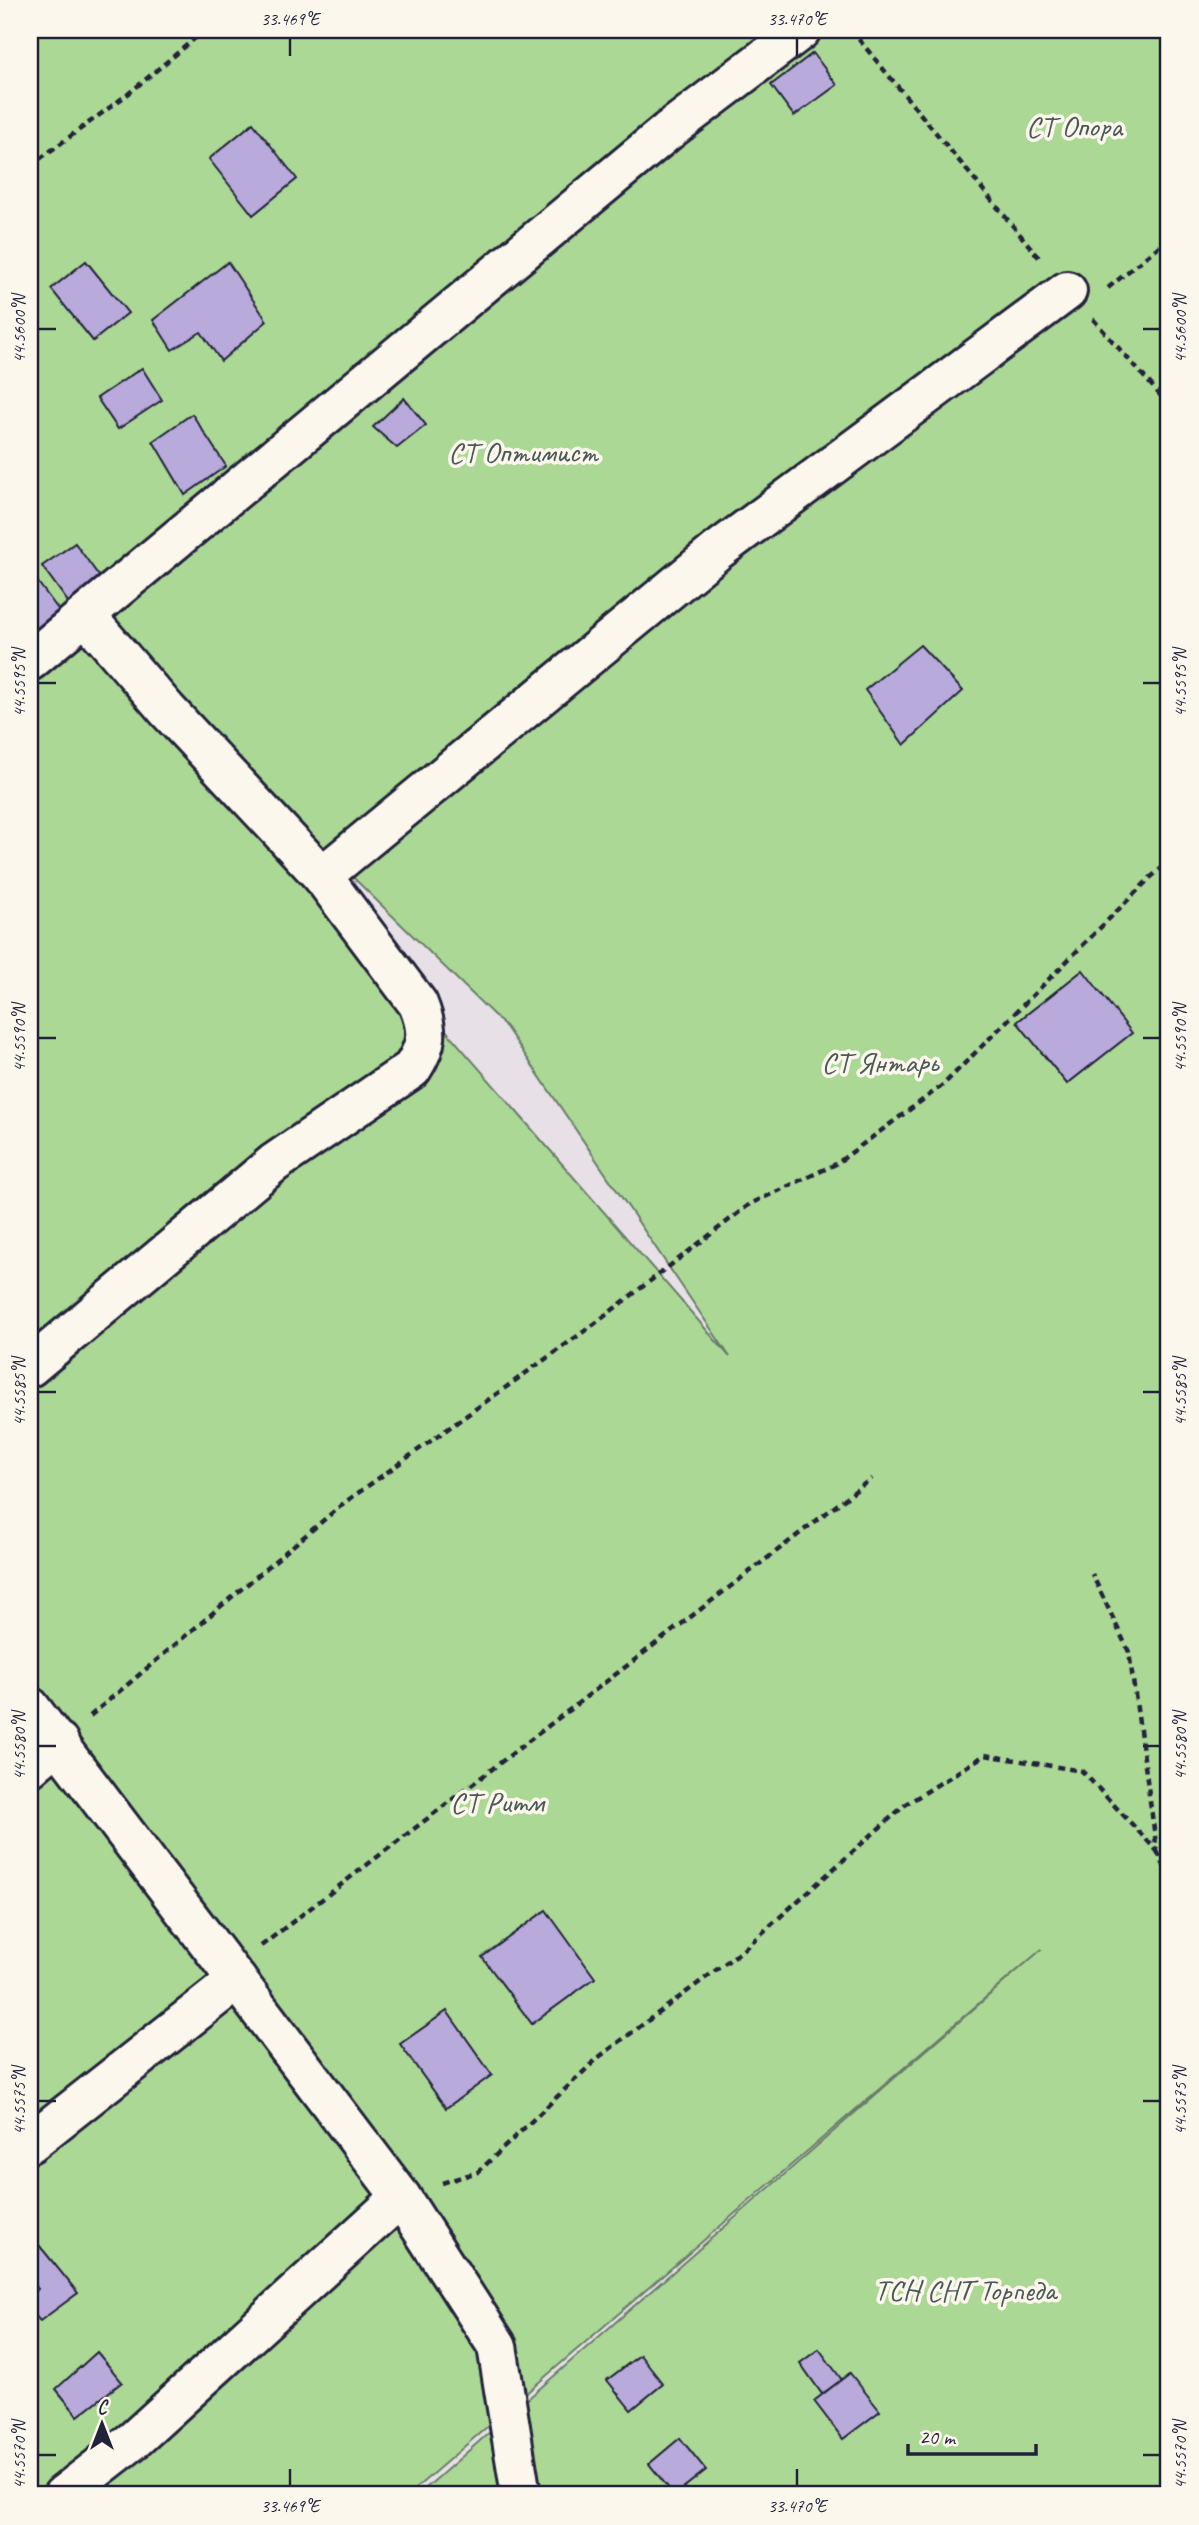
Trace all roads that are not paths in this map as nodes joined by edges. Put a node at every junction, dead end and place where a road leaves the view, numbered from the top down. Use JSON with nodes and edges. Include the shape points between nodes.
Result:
{"nodes":[{"id":1,"x":801,"y":30,"type":"edge"},
{"id":2,"x":1075,"y":300,"type":"road end"},
{"id":3,"x":86,"y":616,"type":"junction"},
{"id":4,"x":30,"y":661,"type":"edge"},
{"id":5,"x":322,"y":876,"type":"junction"},
{"id":6,"x":30,"y":1367,"type":"edge"},
{"id":7,"x":30,"y":1706,"type":"edge"},
{"id":8,"x":59,"y":1742,"type":"junction"},
{"id":9,"x":30,"y":1767,"type":"edge"},
{"id":10,"x":233,"y":1975,"type":"junction"},
{"id":11,"x":30,"y":2143,"type":"edge"},
{"id":12,"x":401,"y":2197,"type":"junction"},
{"id":13,"x":63,"y":2495,"type":"edge"},
{"id":14,"x":522,"y":2495,"type":"edge"}],
"edges":[{"from":1,"to":3,"type":"street","via":[[668,131]]},
{"from":2,"to":5,"type":"street","via":[[718,551]]},
{"from":3,"to":4,"type":"street"},
{"from":3,"to":5,"type":"street"},
{"from":5,"to":6,"type":"street","via":[[418,1004],[427,1038],[422,1054],[412,1069],[274,1163]]},
{"from":7,"to":8,"type":"street"},
{"from":8,"to":9,"type":"street"},
{"from":8,"to":10,"type":"street"},
{"from":10,"to":11,"type":"street"},
{"from":10,"to":12,"type":"street"},
{"from":12,"to":13,"type":"street","via":[[135,2439]]},
{"from":12,"to":14,"type":"street","via":[[496,2346]]}]}
